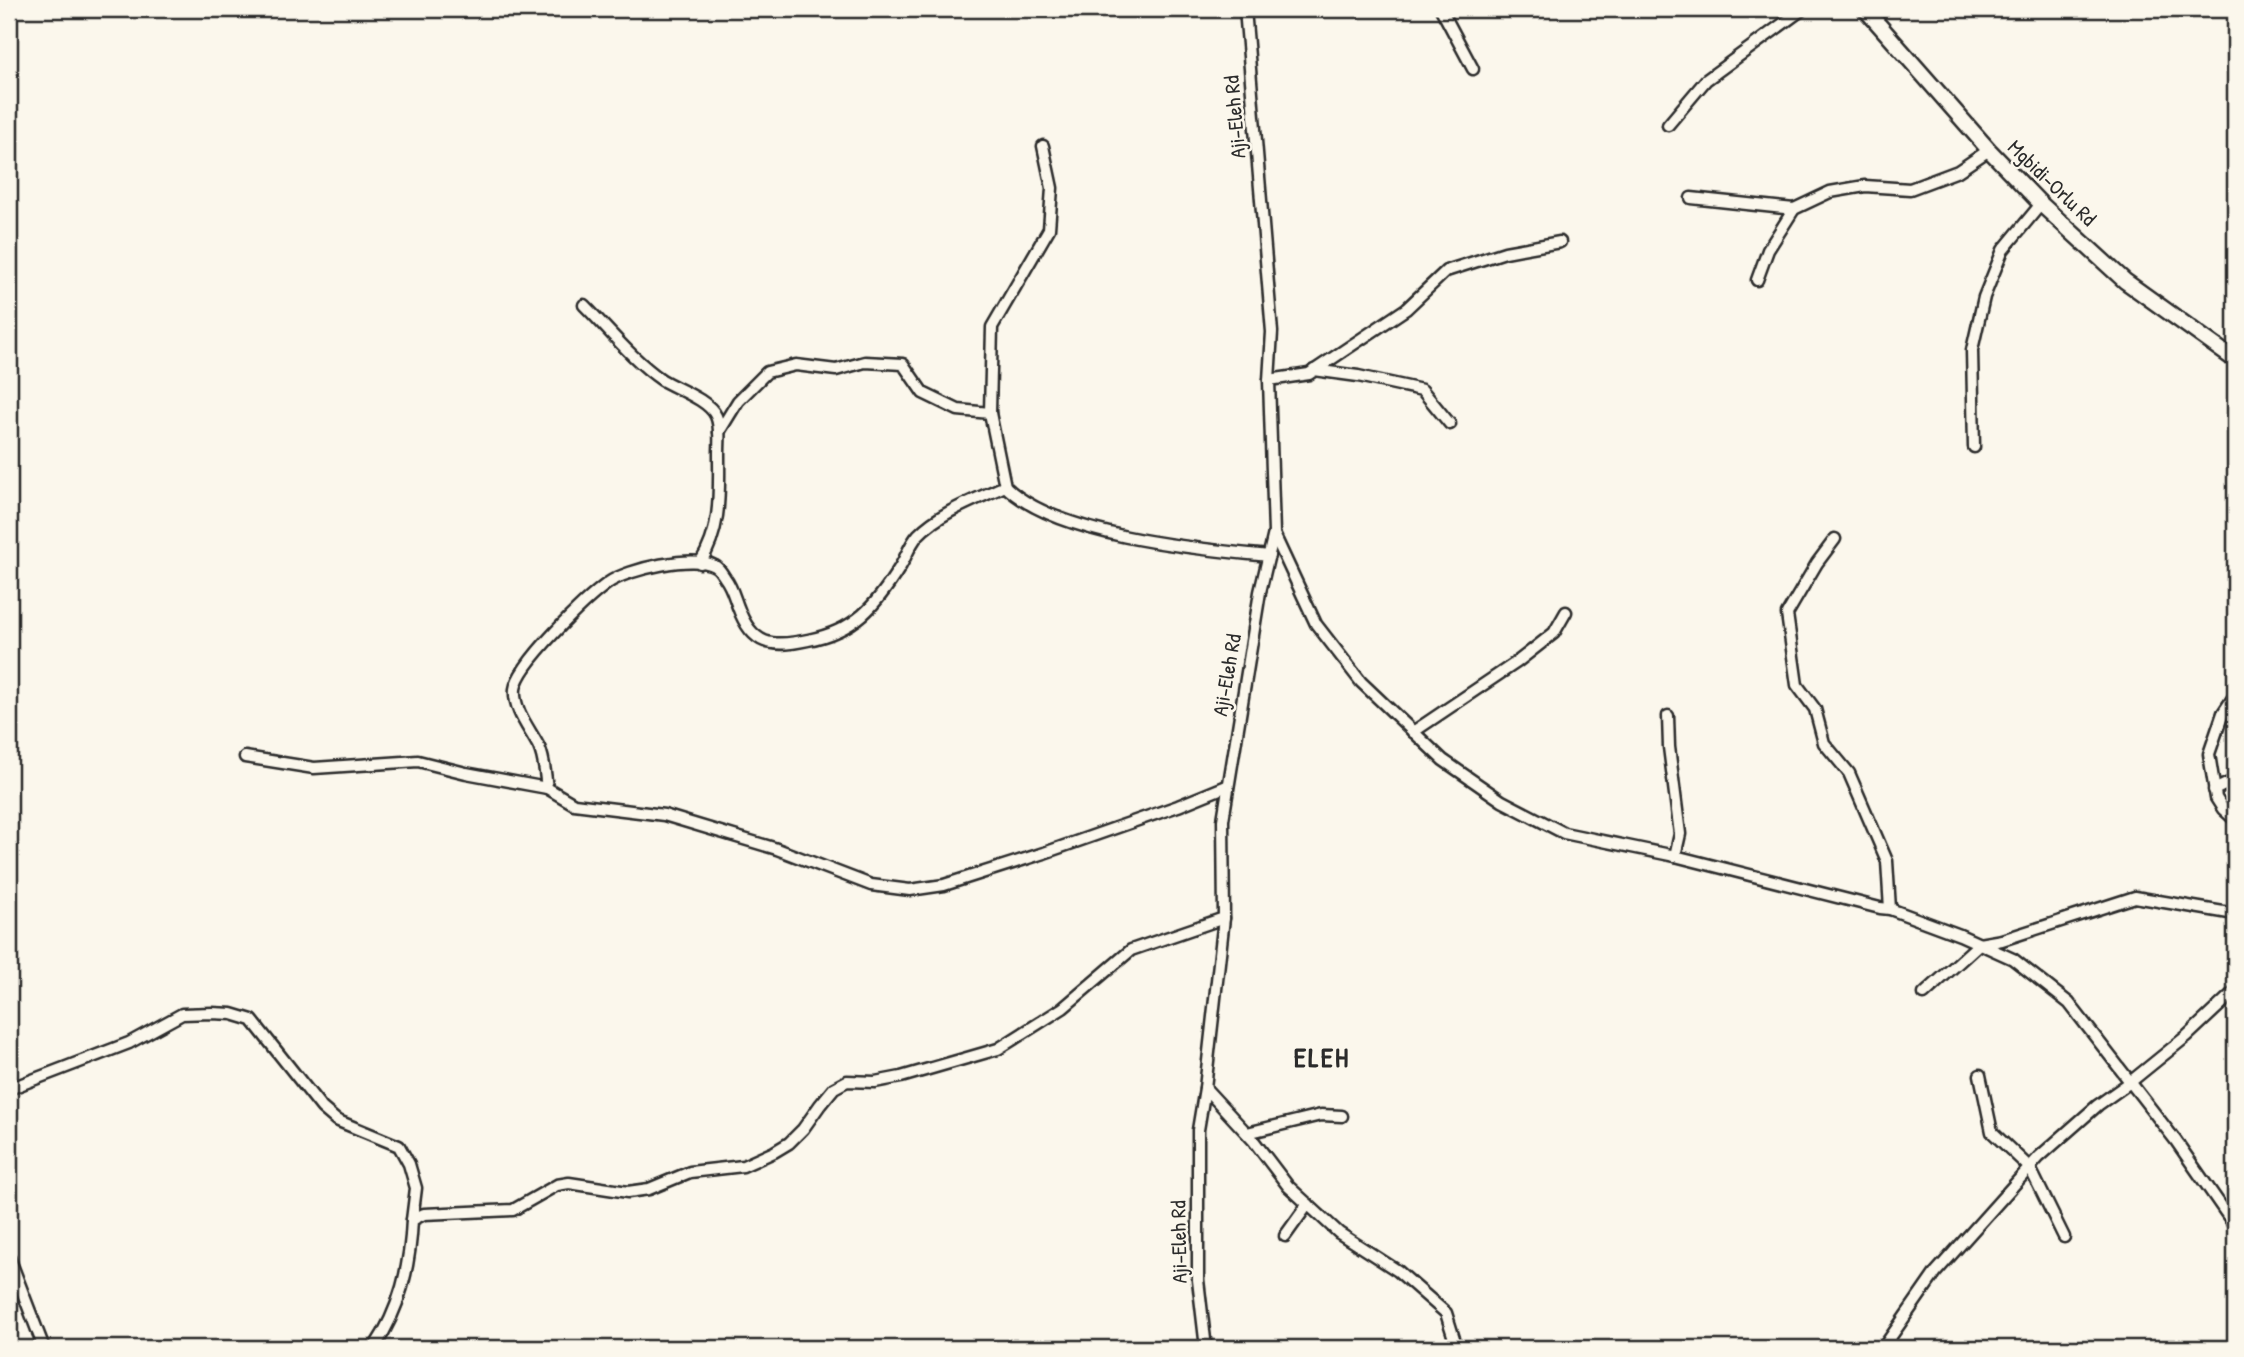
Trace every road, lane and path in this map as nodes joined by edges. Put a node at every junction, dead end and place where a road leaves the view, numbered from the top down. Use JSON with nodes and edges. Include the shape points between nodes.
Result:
{"nodes":[{"id":1,"x":1245,"y":9,"type":"edge"},
{"id":2,"x":1441,"y":9,"type":"edge"},
{"id":3,"x":1803,"y":9,"type":"edge"},
{"id":4,"x":1865,"y":9,"type":"edge"},
{"id":5,"x":1473,"y":69,"type":"dead end"},
{"id":6,"x":1668,"y":125,"type":"dead end"},
{"id":7,"x":1043,"y":146,"type":"dead end"},
{"id":8,"x":1989,"y":150,"type":"junction"},
{"id":9,"x":1691,"y":198,"type":"dead end"},
{"id":10,"x":2041,"y":204,"type":"junction"},
{"id":11,"x":1794,"y":209,"type":"junction"},
{"id":12,"x":1560,"y":242,"type":"dead end"},
{"id":13,"x":1757,"y":280,"type":"dead end"},
{"id":14,"x":584,"y":305,"type":"dead end"},
{"id":15,"x":2235,"y":360,"type":"edge"},
{"id":16,"x":1314,"y":370,"type":"junction"},
{"id":17,"x":1269,"y":380,"type":"junction"},
{"id":18,"x":990,"y":413,"type":"junction"},
{"id":19,"x":1450,"y":424,"type":"dead end"},
{"id":20,"x":719,"y":432,"type":"junction"},
{"id":21,"x":1974,"y":447,"type":"dead end"},
{"id":22,"x":1005,"y":486,"type":"junction"},
{"id":23,"x":1274,"y":533,"type":"junction"},
{"id":24,"x":1835,"y":540,"type":"dead end"},
{"id":25,"x":1269,"y":556,"type":"junction"},
{"id":26,"x":700,"y":563,"type":"junction"},
{"id":27,"x":1566,"y":612,"type":"dead end"},
{"id":28,"x":2235,"y":695,"type":"edge"},
{"id":29,"x":1668,"y":716,"type":"dead end"},
{"id":30,"x":1413,"y":732,"type":"junction"},
{"id":31,"x":244,"y":757,"type":"dead end"},
{"id":32,"x":2235,"y":780,"type":"edge"},
{"id":33,"x":1227,"y":786,"type":"junction"},
{"id":34,"x":547,"y":788,"type":"junction"},
{"id":35,"x":2214,"y":790,"type":"junction"},
{"id":36,"x":2235,"y":820,"type":"edge"},
{"id":37,"x":1675,"y":856,"type":"junction"},
{"id":38,"x":1890,"y":909,"type":"junction"},
{"id":39,"x":2235,"y":914,"type":"edge"},
{"id":40,"x":1224,"y":918,"type":"junction"},
{"id":41,"x":1979,"y":944,"type":"junction"},
{"id":42,"x":2235,"y":991,"type":"edge"},
{"id":43,"x":1924,"y":994,"type":"dead end"},
{"id":44,"x":1980,"y":1075,"type":"dead end"},
{"id":45,"x":2129,"y":1083,"type":"junction"},
{"id":46,"x":1205,"y":1088,"type":"junction"},
{"id":47,"x":9,"y":1089,"type":"edge"},
{"id":48,"x":1342,"y":1116,"type":"dead end"},
{"id":49,"x":1247,"y":1133,"type":"junction"},
{"id":50,"x":2030,"y":1168,"type":"junction"},
{"id":51,"x":1308,"y":1204,"type":"junction"},
{"id":52,"x":412,"y":1220,"type":"junction"},
{"id":53,"x":2235,"y":1226,"type":"edge"},
{"id":54,"x":1285,"y":1236,"type":"dead end"},
{"id":55,"x":2064,"y":1237,"type":"dead end"},
{"id":56,"x":9,"y":1257,"type":"edge"},
{"id":57,"x":44,"y":1348,"type":"edge"},
{"id":58,"x":374,"y":1348,"type":"edge"},
{"id":59,"x":1206,"y":1348,"type":"edge"},
{"id":60,"x":1457,"y":1348,"type":"edge"},
{"id":61,"x":1884,"y":1348,"type":"edge"}],
"edges":[{"from":1,"to":17,"type":"street","name":"Aji-Eleh Rd","via":[[1272,332]]},
{"from":2,"to":5,"type":"street"},
{"from":3,"to":6,"type":"street","via":[[1706,79]]},
{"from":4,"to":8,"type":"main road","name":"Mgbidi-Orlu Rd"},
{"from":7,"to":18,"type":"street","via":[[1052,188],[1049,229],[992,327]]},
{"from":8,"to":10,"type":"main road","name":"Mgbidi-Orlu Rd"},
{"from":8,"to":11,"type":"street","via":[[1958,171],[1910,189],[1865,186],[1830,192]]},
{"from":9,"to":11,"type":"street"},
{"from":10,"to":15,"type":"main road","name":"Mgbidi-Orlu Rd","via":[[2125,281]]},
{"from":10,"to":21,"type":"street","via":[[2003,250],[1984,297],[1972,350]]},
{"from":11,"to":13,"type":"street","via":[[1768,250]]},
{"from":12,"to":16,"type":"street","via":[[1505,252],[1446,271],[1406,309]]},
{"from":14,"to":20,"type":"street","via":[[644,366],[709,407]]},
{"from":16,"to":17,"type":"street"},
{"from":16,"to":19,"type":"street","via":[[1422,390]]},
{"from":17,"to":23,"type":"street","name":"Aji-Eleh Rd"},
{"from":18,"to":20,"type":"street","via":[[958,411],[923,393],[903,364],[865,362],[836,370],[796,365],[767,372],[738,401]]},
{"from":18,"to":22,"type":"street"},
{"from":20,"to":26,"type":"street","via":[[719,510]]},
{"from":22,"to":25,"type":"street","via":[[1019,500],[1075,525]]},
{"from":22,"to":26,"type":"street","via":[[935,521],[917,536],[863,617],[838,632],[809,640],[765,643],[739,612],[730,584],[715,566]]},
{"from":23,"to":25,"type":"street","name":"Aji-Eleh Rd"},
{"from":23,"to":30,"type":"street","via":[[1316,624],[1361,682]]},
{"from":24,"to":38,"type":"street","via":[[1787,614],[1797,685],[1815,709],[1824,743],[1849,774],[1887,861]]},
{"from":25,"to":33,"type":"street","name":"Aji-Eleh Rd"},
{"from":26,"to":34,"type":"street","via":[[638,569],[609,582],[527,663],[518,678],[516,701],[539,748]]},
{"from":27,"to":30,"type":"street","via":[[1554,633]]},
{"from":28,"to":35,"type":"street","via":[[2222,713],[2209,754]]},
{"from":29,"to":37,"type":"street","via":[[1680,834]]},
{"from":30,"to":37,"type":"street","via":[[1443,761],[1502,800],[1564,832]]},
{"from":31,"to":34,"type":"street","via":[[314,768],[418,761]]},
{"from":32,"to":35,"type":"street"},
{"from":33,"to":34,"type":"street","via":[[1044,853],[944,885],[911,890],[872,885],[777,849],[664,815],[574,804]]},
{"from":33,"to":40,"type":"street","name":"Aji-Eleh Rd"},
{"from":35,"to":36,"type":"street","via":[[2222,809]]},
{"from":37,"to":38,"type":"street"},
{"from":38,"to":41,"type":"street"},
{"from":39,"to":41,"type":"street","via":[[2135,897]]},
{"from":40,"to":46,"type":"street","name":"Aji-Eleh Rd"},
{"from":40,"to":52,"type":"street","via":[[1131,950],[1063,1008],[998,1049],[901,1077],[847,1081],[834,1088],[789,1143],[743,1166],[690,1172],[649,1189],[628,1192],[569,1182],[513,1210],[424,1214]]},
{"from":41,"to":43,"type":"street"},
{"from":41,"to":45,"type":"street","via":[[2013,959],[2069,1003]]},
{"from":42,"to":45,"type":"street"},
{"from":44,"to":50,"type":"street","via":[[1992,1132]]},
{"from":45,"to":50,"type":"street","via":[[2098,1105]]},
{"from":45,"to":53,"type":"street"},
{"from":46,"to":49,"type":"street"},
{"from":46,"to":59,"type":"street","name":"Aji-Eleh Rd","via":[[1198,1130],[1198,1280]]},
{"from":47,"to":52,"type":"street","via":[[129,1042],[182,1014],[232,1014],[251,1020],[322,1108],[336,1119],[399,1146],[416,1188]]},
{"from":48,"to":49,"type":"street","via":[[1321,1115]]},
{"from":49,"to":51,"type":"street"},
{"from":50,"to":55,"type":"street"},
{"from":50,"to":61,"type":"street","via":[[1936,1272]]},
{"from":51,"to":54,"type":"street"},
{"from":51,"to":60,"type":"street","via":[[1339,1233],[1398,1271],[1446,1313]]},
{"from":52,"to":58,"type":"street","via":[[403,1291]]},
{"from":56,"to":57,"type":"street"}]}
